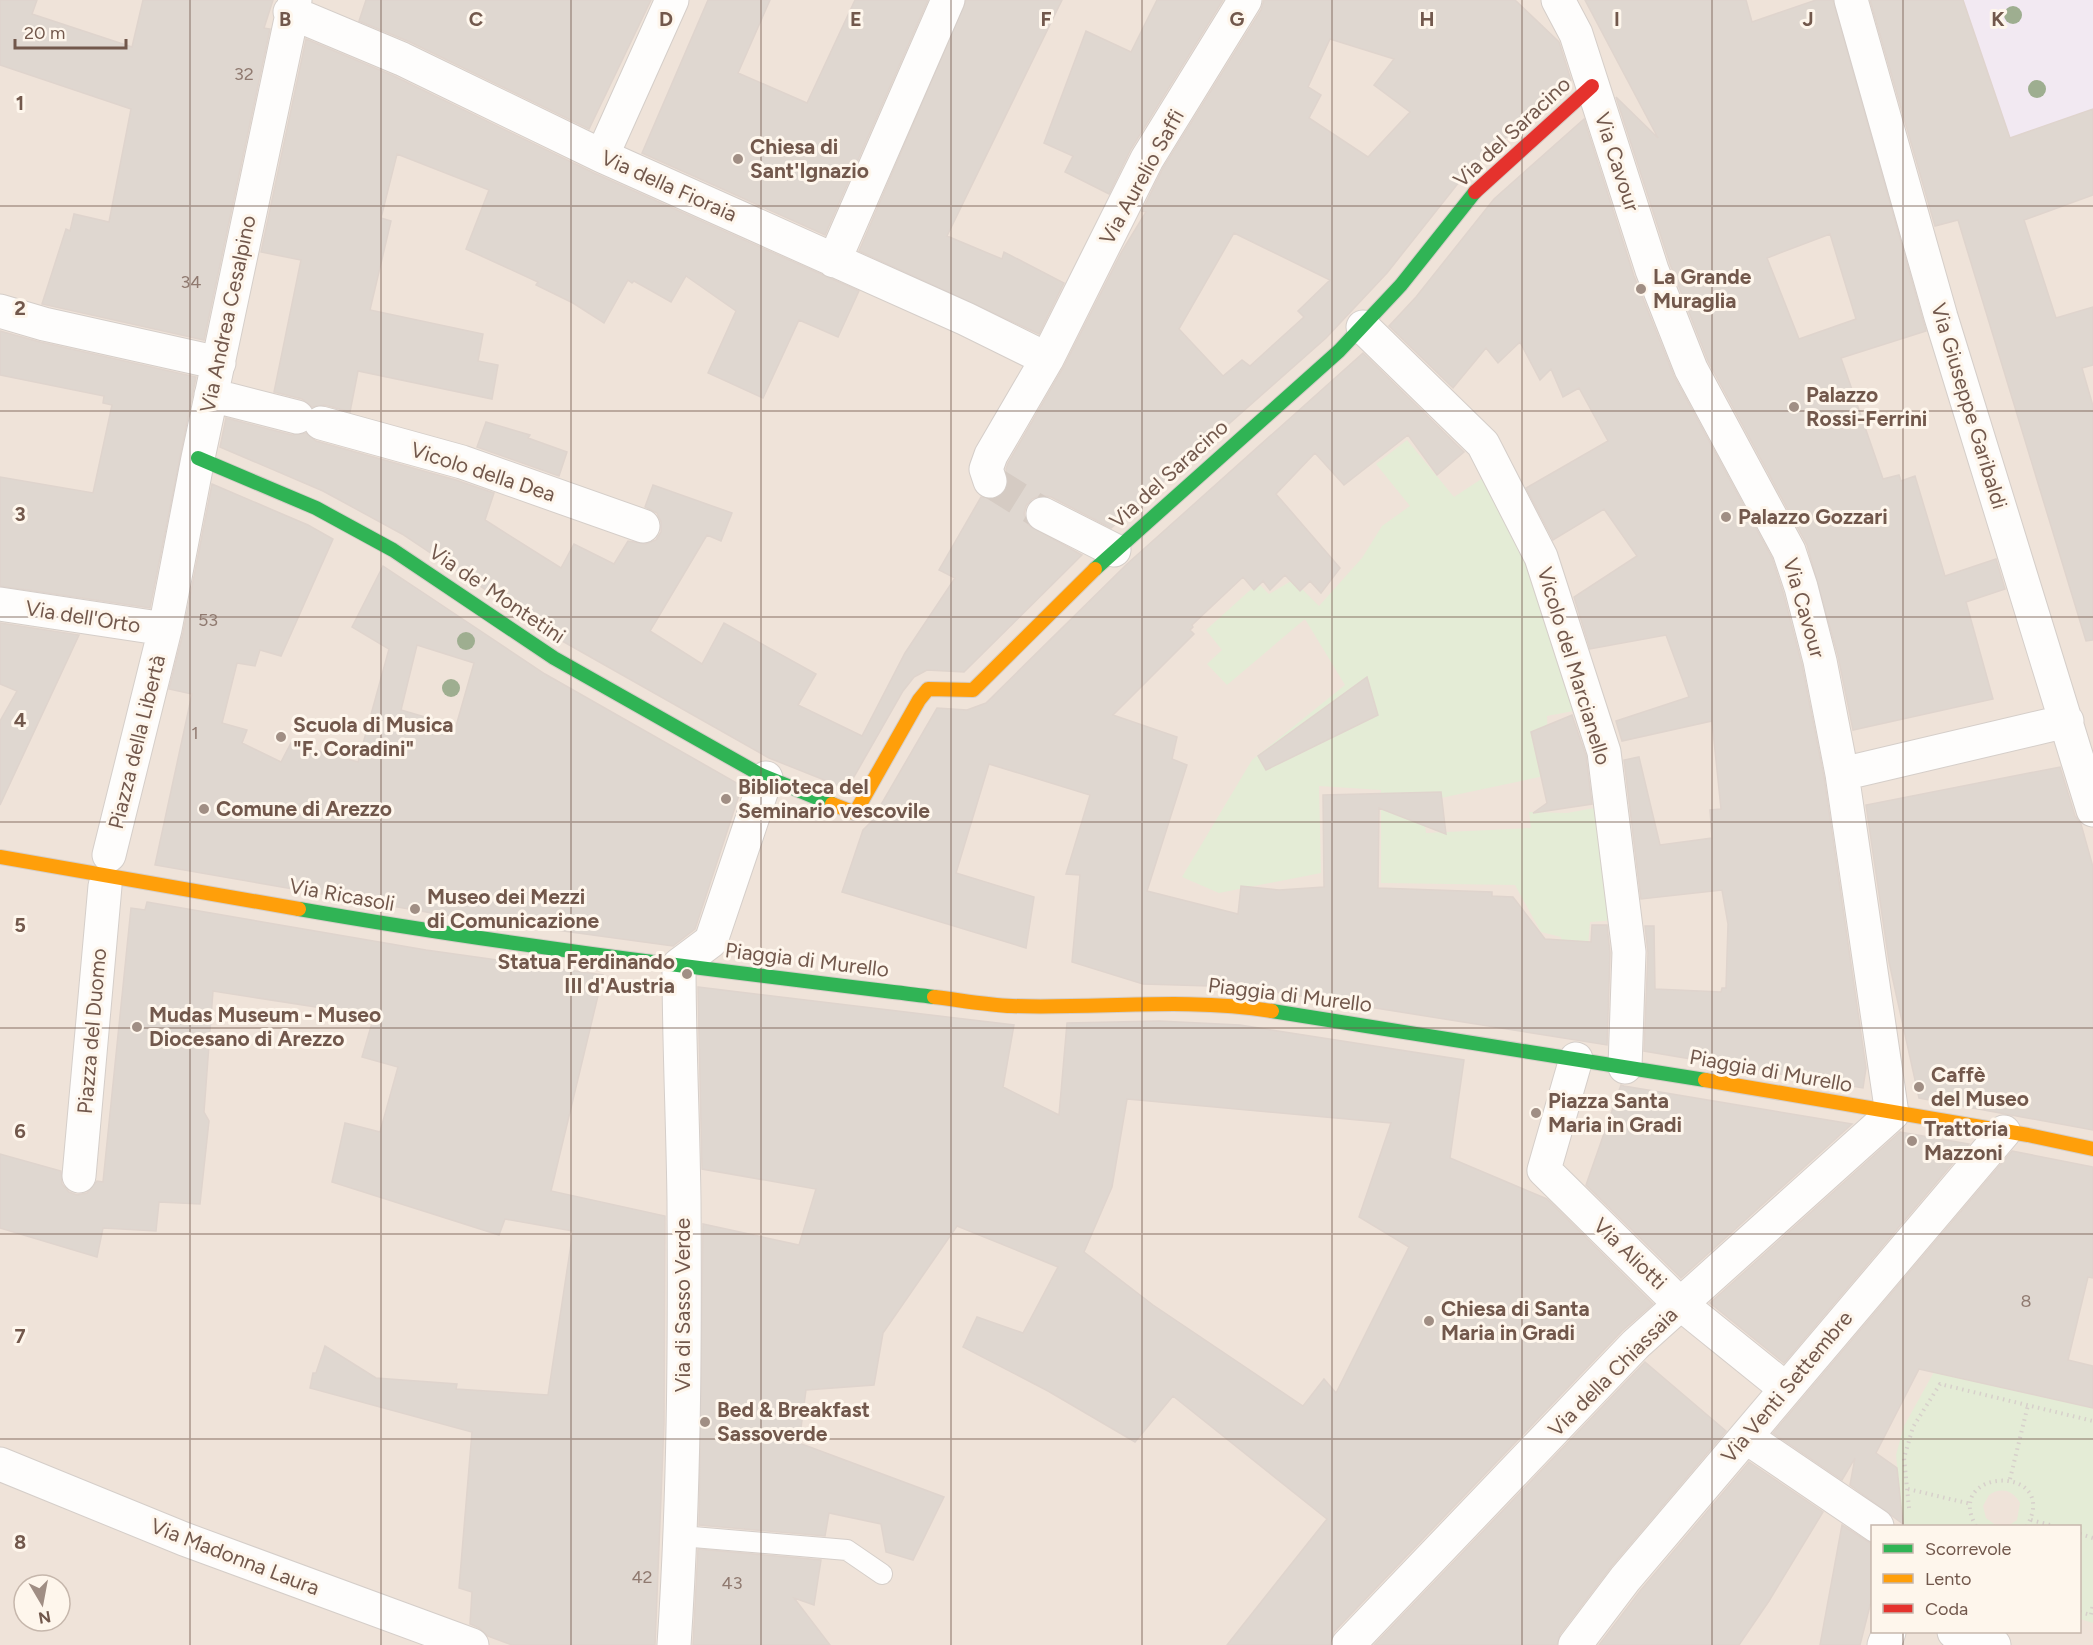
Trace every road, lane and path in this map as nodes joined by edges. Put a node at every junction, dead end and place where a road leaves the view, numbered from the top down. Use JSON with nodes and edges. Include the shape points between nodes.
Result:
{"nodes":[{"id":1,"x":672,"y":0,"type":"edge"},
{"id":2,"x":948,"y":0,"type":"edge"},
{"id":3,"x":1245,"y":0,"type":"edge"},
{"id":4,"x":1558,"y":0,"type":"edge"},
{"id":5,"x":1851,"y":0,"type":"edge"},
{"id":6,"x":293,"y":6,"type":"edge"},
{"id":7,"x":1592,"y":86,"type":"junction"},
{"id":8,"x":602,"y":156,"type":"junction"},
{"id":9,"x":834,"y":261,"type":"junction"},
{"id":10,"x":0,"y":310,"type":"edge"},
{"id":11,"x":1363,"y":327,"type":"junction"},
{"id":12,"x":1047,"y":359,"type":"junction"},
{"id":13,"x":219,"y":363,"type":"junction"},
{"id":14,"x":211,"y":395,"type":"junction"},
{"id":15,"x":198,"y":458,"type":"junction"},
{"id":16,"x":990,"y":481,"type":"dead end"},
{"id":17,"x":1043,"y":514,"type":"tunnel mouth"},
{"id":18,"x":643,"y":526,"type":"dead end"},
{"id":19,"x":1114,"y":550,"type":"junction"},
{"id":20,"x":0,"y":604,"type":"edge"},
{"id":21,"x":165,"y":629,"type":"junction"},
{"id":22,"x":2067,"y":721,"type":"junction"},
{"id":23,"x":1842,"y":774,"type":"junction"},
{"id":24,"x":766,"y":778,"type":"junction"},
{"id":25,"x":2093,"y":810,"type":"edge"},
{"id":26,"x":0,"y":857,"type":"edge"},
{"id":27,"x":107,"y":870,"type":"joint"},
{"id":28,"x":679,"y":965,"type":"junction"},
{"id":29,"x":1576,"y":1059,"type":"junction"},
{"id":30,"x":1625,"y":1067,"type":"junction"},
{"id":31,"x":1892,"y":1114,"type":"junction"},
{"id":32,"x":2004,"y":1132,"type":"junction"},
{"id":33,"x":2093,"y":1149,"type":"edge"},
{"id":34,"x":79,"y":1176,"type":"dead end"},
{"id":35,"x":1681,"y":1304,"type":"junction"},
{"id":36,"x":1786,"y":1389,"type":"junction"},
{"id":37,"x":2028,"y":1405,"type":"junction"},
{"id":38,"x":2093,"y":1421,"type":"edge"},
{"id":39,"x":1746,"y":1437,"type":"junction"},
{"id":40,"x":0,"y":1464,"type":"edge"},
{"id":41,"x":2010,"y":1479,"type":"junction"},
{"id":42,"x":1907,"y":1489,"type":"junction"},
{"id":43,"x":1971,"y":1504,"type":"junction"},
{"id":44,"x":1910,"y":1517,"type":"dead end"},
{"id":45,"x":2031,"y":1520,"type":"junction"},
{"id":46,"x":1873,"y":1525,"type":"edge"},
{"id":47,"x":1975,"y":1525,"type":"edge"},
{"id":48,"x":2028,"y":1525,"type":"edge"},
{"id":49,"x":2047,"y":1525,"type":"edge"},
{"id":50,"x":681,"y":1536,"type":"junction"},
{"id":51,"x":882,"y":1574,"type":"dead end"},
{"id":52,"x":2093,"y":1603,"type":"edge"},
{"id":53,"x":2081,"y":1612,"type":"edge"},
{"id":54,"x":1957,"y":1633,"type":"edge"},
{"id":55,"x":472,"y":1645,"type":"edge"},
{"id":56,"x":674,"y":1645,"type":"edge"},
{"id":57,"x":1348,"y":1645,"type":"edge"},
{"id":58,"x":1575,"y":1645,"type":"edge"},
{"id":59,"x":1994,"y":1645,"type":"edge"}],
"edges":[{"from":1,"to":8,"type":"street"},
{"from":2,"to":9,"type":"street"},
{"from":3,"to":12,"type":"street","name":"Via Aurelio Saffi","via":[[1147,159]]},
{"from":4,"to":7,"type":"street","name":"Via Cavour","via":[[1576,34]]},
{"from":5,"to":22,"type":"street","name":"Via Giuseppe Garibaldi","via":[[1941,317]]},
{"from":6,"to":8,"type":"street","name":"Via della Fioraia"},
{"from":6,"to":13,"type":"street","name":"Via Andrea Cesalpino"},
{"from":7,"to":11,"type":"street","name":"Via del Saracino","via":[[1480,186]]},
{"from":7,"to":23,"type":"street","name":"Via Cavour","via":[[1652,270],[1691,369],[1789,552],[1820,661]]},
{"from":8,"to":9,"type":"street","name":"Via della Fioraia"},
{"from":9,"to":12,"type":"street","name":"Via della Fioraia"},
{"from":10,"to":13,"type":"street","via":[[44,324]]},
{"from":11,"to":19,"type":"street","name":"Via del Saracino"},
{"from":11,"to":30,"type":"street","name":"Vicolo del Marcianello","via":[[1483,444],[1541,557],[1604,752],[1629,952]]},
{"from":12,"to":16,"type":"street","name":"Via Aurelio Saffi","via":[[991,455],[987,469]]},
{"from":13,"to":14,"type":"street","name":"Via Andrea Cesalpino"},
{"from":14,"to":15,"type":"street","name":"Via Andrea Cesalpino"},
{"from":14,"to":18,"type":"street","name":"Vicolo della Dea","via":[[462,462]]},
{"from":15,"to":21,"type":"street","name":"Via Andrea Cesalpino"},
{"from":15,"to":24,"type":"street","name":"Via de' Montetini","via":[[316,507],[393,550],[554,658]]},
{"from":17,"to":19,"type":"street"},
{"from":19,"to":24,"type":"street","name":"Via del Saracino","via":[[973,690],[957,693],[928,689],[855,813]]},
{"from":20,"to":21,"type":"street","name":"Via dell'Orto"},
{"from":21,"to":27,"type":"street","name":"Piazza della Libertà"},
{"from":22,"to":23,"type":"street"},
{"from":22,"to":25,"type":"street","name":"Via Giuseppe Garibaldi"},
{"from":23,"to":31,"type":"street","name":"Via Cavour"},
{"from":24,"to":28,"type":"street","via":[[711,941]]},
{"from":26,"to":28,"type":"street","name":"Via Ricasoli","via":[[429,932]]},
{"from":27,"to":34,"type":"street","name":"Piazza del Duomo"},
{"from":28,"to":29,"type":"street","name":"Piaggia di Murello","via":[[1011,1006],[1159,1002],[1242,1006]]},
{"from":28,"to":50,"type":"street","name":"Via di Sasso Verde","via":[[684,1199]]},
{"from":29,"to":30,"type":"street","name":"Piaggia di Murello"},
{"from":29,"to":35,"type":"street","name":"Via Aliotti","via":[[1544,1170]]},
{"from":30,"to":31,"type":"street","name":"Piaggia di Murello"},
{"from":31,"to":32,"type":"street","name":"Piaggia di Murello"},
{"from":31,"to":35,"type":"street","name":"Via della Chiassaia"},
{"from":32,"to":33,"type":"street","name":"Piaggia di Murello"},
{"from":32,"to":36,"type":"street","name":"Via Venti Settembre"},
{"from":35,"to":36,"type":"street","name":"Via Aliotti"},
{"from":35,"to":57,"type":"street","name":"Via della Chiassaia","via":[[1636,1344]]},
{"from":36,"to":39,"type":"street","name":"Via Venti Settembre"},
{"from":37,"to":38,"type":"path"},
{"from":37,"to":41,"type":"path"},
{"from":37,"to":42,"type":"path","via":[[1940,1384],[1913,1427],[1904,1458]]},
{"from":39,"to":46,"type":"street"},
{"from":39,"to":58,"type":"street","name":"Via Venti Settembre","via":[[1625,1579]]},
{"from":40,"to":55,"type":"street","name":"Via Madonna Laura","via":[[184,1539]]},
{"from":41,"to":43,"type":"path","via":[[1981,1486]]},
{"from":41,"to":45,"type":"path","via":[[2027,1491]]},
{"from":42,"to":43,"type":"path"},
{"from":42,"to":44,"type":"path"},
{"from":43,"to":47,"type":"path"},
{"from":45,"to":48,"type":"path"},
{"from":45,"to":49,"type":"path"},
{"from":50,"to":51,"type":"lane","via":[[847,1550]]},
{"from":50,"to":56,"type":"street","name":"Via di Sasso Verde"},
{"from":52,"to":53,"type":"path","via":[[2091,1615]]},
{"from":54,"to":59,"type":"street"}]}
